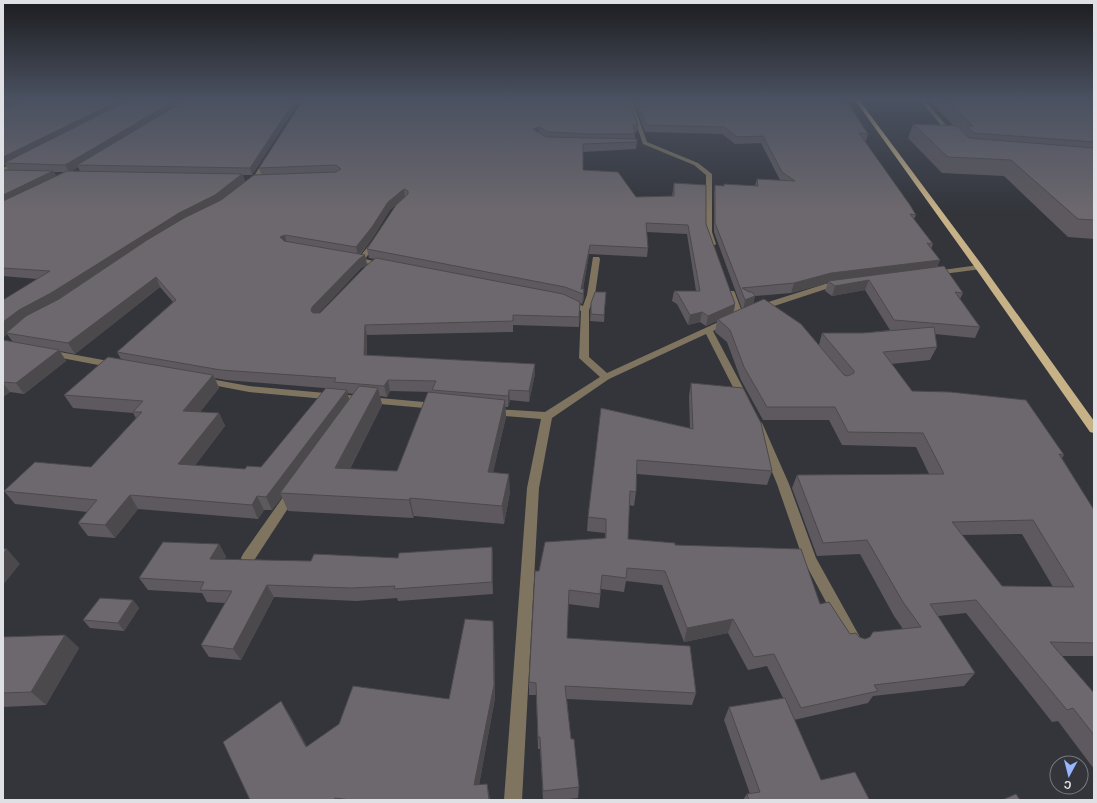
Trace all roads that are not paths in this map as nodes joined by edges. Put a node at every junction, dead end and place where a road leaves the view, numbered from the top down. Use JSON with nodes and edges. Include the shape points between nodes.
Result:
{"nodes":[{"id":1,"x":643,"y":137,"type":"edge"},
{"id":2,"x":884,"y":137,"type":"edge"},
{"id":3,"x":638,"y":143,"type":"edge"},
{"id":4,"x":645,"y":143,"type":"junction"},
{"id":5,"x":271,"y":152,"type":"edge"},
{"id":6,"x":24,"y":160,"type":"edge"},
{"id":7,"x":3,"y":170,"type":"edge"},
{"id":8,"x":3,"y":174,"type":"edge"},
{"id":9,"x":10,"y":174,"type":"edge"},
{"id":10,"x":247,"y":179,"type":"edge"},
{"id":11,"x":255,"y":179,"type":"junction"},
{"id":12,"x":262,"y":179,"type":"edge"},
{"id":13,"x":243,"y":188,"type":"edge"},
{"id":14,"x":380,"y":233,"type":"edge"},
{"id":15,"x":717,"y":253,"type":"edge"},
{"id":16,"x":596,"y":259,"type":"dead end"},
{"id":17,"x":376,"y":264,"type":"junction"},
{"id":18,"x":390,"y":267,"type":"edge"},
{"id":19,"x":979,"y":267,"type":"junction"},
{"id":20,"x":366,"y":271,"type":"edge"},
{"id":21,"x":927,"y":274,"type":"edge"},
{"id":22,"x":851,"y":283,"type":"edge"},
{"id":23,"x":730,"y":288,"type":"edge"},
{"id":24,"x":558,"y":298,"type":"edge"},
{"id":25,"x":770,"y":304,"type":"junction"},
{"id":26,"x":584,"y":310,"type":"junction"},
{"id":27,"x":780,"y":314,"type":"edge"},
{"id":28,"x":740,"y":316,"type":"junction"},
{"id":29,"x":708,"y":330,"type":"junction"},
{"id":30,"x":42,"y":352,"type":"edge"},
{"id":31,"x":126,"y":367,"type":"edge"},
{"id":32,"x":606,"y":377,"type":"junction"},
{"id":33,"x":196,"y":380,"type":"edge"},
{"id":34,"x":360,"y":399,"type":"junction"},
{"id":35,"x":446,"y":407,"type":"edge"},
{"id":36,"x":352,"y":411,"type":"edge"},
{"id":37,"x":485,"y":411,"type":"edge"},
{"id":38,"x":547,"y":416,"type":"junction"},
{"id":39,"x":1094,"y":429,"type":"edge"},
{"id":40,"x":301,"y":482,"type":"edge"},
{"id":41,"x":248,"y":558,"type":"edge"},
{"id":42,"x":856,"y":644,"type":"edge"},
{"id":43,"x":513,"y":800,"type":"edge"}],
"edges":[{"from":1,"to":4,"type":"street"},
{"from":2,"to":19,"type":"main road"},
{"from":3,"to":4,"type":"street"},
{"from":4,"to":15,"type":"street","via":[[696,164],[709,174],[709,232]]},
{"from":5,"to":11,"type":"street"},
{"from":6,"to":7,"type":"street"},
{"from":8,"to":9,"type":"street"},
{"from":10,"to":11,"type":"street"},
{"from":11,"to":12,"type":"street"},
{"from":11,"to":13,"type":"street"},
{"from":14,"to":17,"type":"street","via":[[357,259]]},
{"from":16,"to":26,"type":"street","via":[[590,295]]},
{"from":17,"to":18,"type":"street"},
{"from":17,"to":20,"type":"street"},
{"from":19,"to":21,"type":"street"},
{"from":19,"to":39,"type":"main road"},
{"from":22,"to":25,"type":"street","via":[[828,286]]},
{"from":23,"to":28,"type":"street"},
{"from":24,"to":26,"type":"street"},
{"from":25,"to":27,"type":"street"},
{"from":25,"to":28,"type":"street"},
{"from":26,"to":32,"type":"street","via":[[584,358]]},
{"from":28,"to":29,"type":"street"},
{"from":29,"to":32,"type":"street"},
{"from":29,"to":42,"type":"street","via":[[760,428],[810,559]]},
{"from":30,"to":31,"type":"street"},
{"from":32,"to":38,"type":"street"},
{"from":33,"to":34,"type":"street","via":[[249,389]]},
{"from":34,"to":35,"type":"street"},
{"from":34,"to":36,"type":"street"},
{"from":37,"to":38,"type":"street"},
{"from":38,"to":43,"type":"street","via":[[533,488]]},
{"from":40,"to":41,"type":"street"}]}
